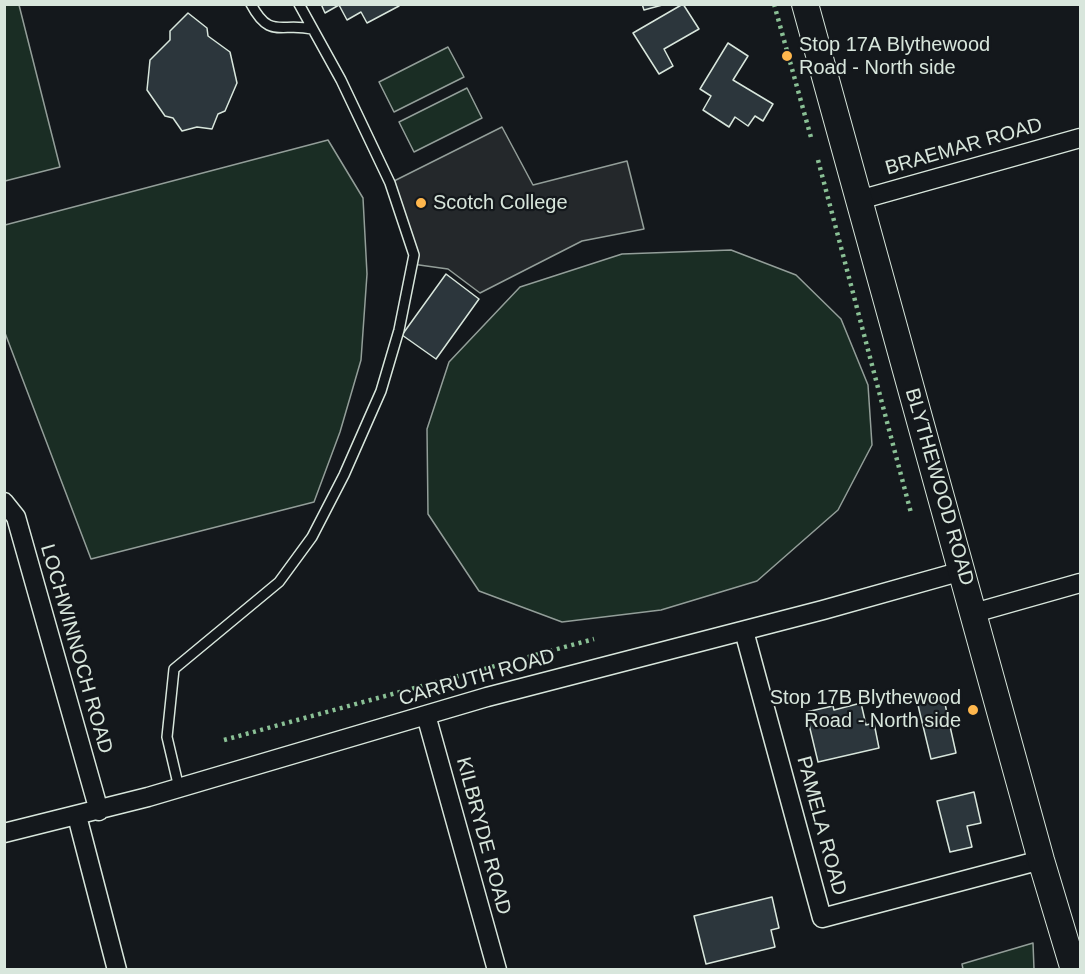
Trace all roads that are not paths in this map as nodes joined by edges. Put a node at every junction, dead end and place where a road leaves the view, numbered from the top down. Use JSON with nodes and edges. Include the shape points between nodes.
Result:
{"nodes":[{"id":1,"x":251,"y":4,"type":"edge"},
{"id":2,"x":299,"y":4,"type":"edge"},
{"id":3,"x":805,"y":4,"type":"edge"},
{"id":4,"x":312,"y":29,"type":"junction"},
{"id":5,"x":1080,"y":138,"type":"edge"},
{"id":6,"x":859,"y":200,"type":"junction"},
{"id":7,"x":4,"y":502,"type":"edge"},
{"id":8,"x":962,"y":571,"type":"junction"},
{"id":9,"x":1080,"y":583,"type":"edge"},
{"id":10,"x":974,"y":613,"type":"junction"},
{"id":11,"x":744,"y":631,"type":"junction"},
{"id":12,"x":426,"y":715,"type":"junction"},
{"id":13,"x":179,"y":788,"type":"junction"},
{"id":14,"x":99,"y":811,"type":"junction"},
{"id":15,"x":77,"y":816,"type":"junction"},
{"id":16,"x":4,"y":833,"type":"edge"},
{"id":17,"x":1041,"y":860,"type":"junction"},
{"id":18,"x":1066,"y":940,"type":"junction"},
{"id":19,"x":117,"y":969,"type":"edge"},
{"id":20,"x":497,"y":969,"type":"edge"},
{"id":21,"x":1066,"y":969,"type":"edge"},
{"id":22,"x":1074,"y":969,"type":"edge"}],
"edges":[{"from":1,"to":4,"type":"lane","via":[[267,26]]},
{"from":2,"to":4,"type":"lane"},
{"from":3,"to":6,"type":"main road","name":"BLYTHEWOOD ROAD"},
{"from":4,"to":13,"type":"lane","via":[[394,191],[414,255],[399,330],[381,391],[312,537],[279,582],[174,669],[167,737]]},
{"from":5,"to":6,"type":"street","name":"BRAEMAR ROAD"},
{"from":6,"to":8,"type":"main road","name":"BLYTHEWOOD ROAD"},
{"from":7,"to":14,"type":"street","name":"LOCHWINNOCH ROAD","via":[[16,517]]},
{"from":8,"to":10,"type":"main road","name":"BLYTHEWOOD ROAD"},
{"from":8,"to":11,"type":"street","name":"CARRUTH ROAD"},
{"from":9,"to":10,"type":"street"},
{"from":10,"to":17,"type":"main road","name":"BLYTHEWOOD ROAD"},
{"from":11,"to":12,"type":"street","name":"CARRUTH ROAD"},
{"from":11,"to":17,"type":"street","name":"PAMELA ROAD","via":[[822,918]]},
{"from":12,"to":13,"type":"street","name":"CARRUTH ROAD"},
{"from":12,"to":20,"type":"street","name":"KILBRYDE ROAD"},
{"from":13,"to":14,"type":"street","name":"CARRUTH ROAD"},
{"from":14,"to":15,"type":"street","name":"CARRUTH ROAD"},
{"from":15,"to":16,"type":"street","name":"CARRUTH ROAD"},
{"from":15,"to":19,"type":"street"},
{"from":17,"to":18,"type":"main road","name":"BLYTHEWOOD ROAD"},
{"from":18,"to":21,"type":"main road"},
{"from":18,"to":22,"type":"main road","name":"BLYTHEWOOD ROAD"}]}
